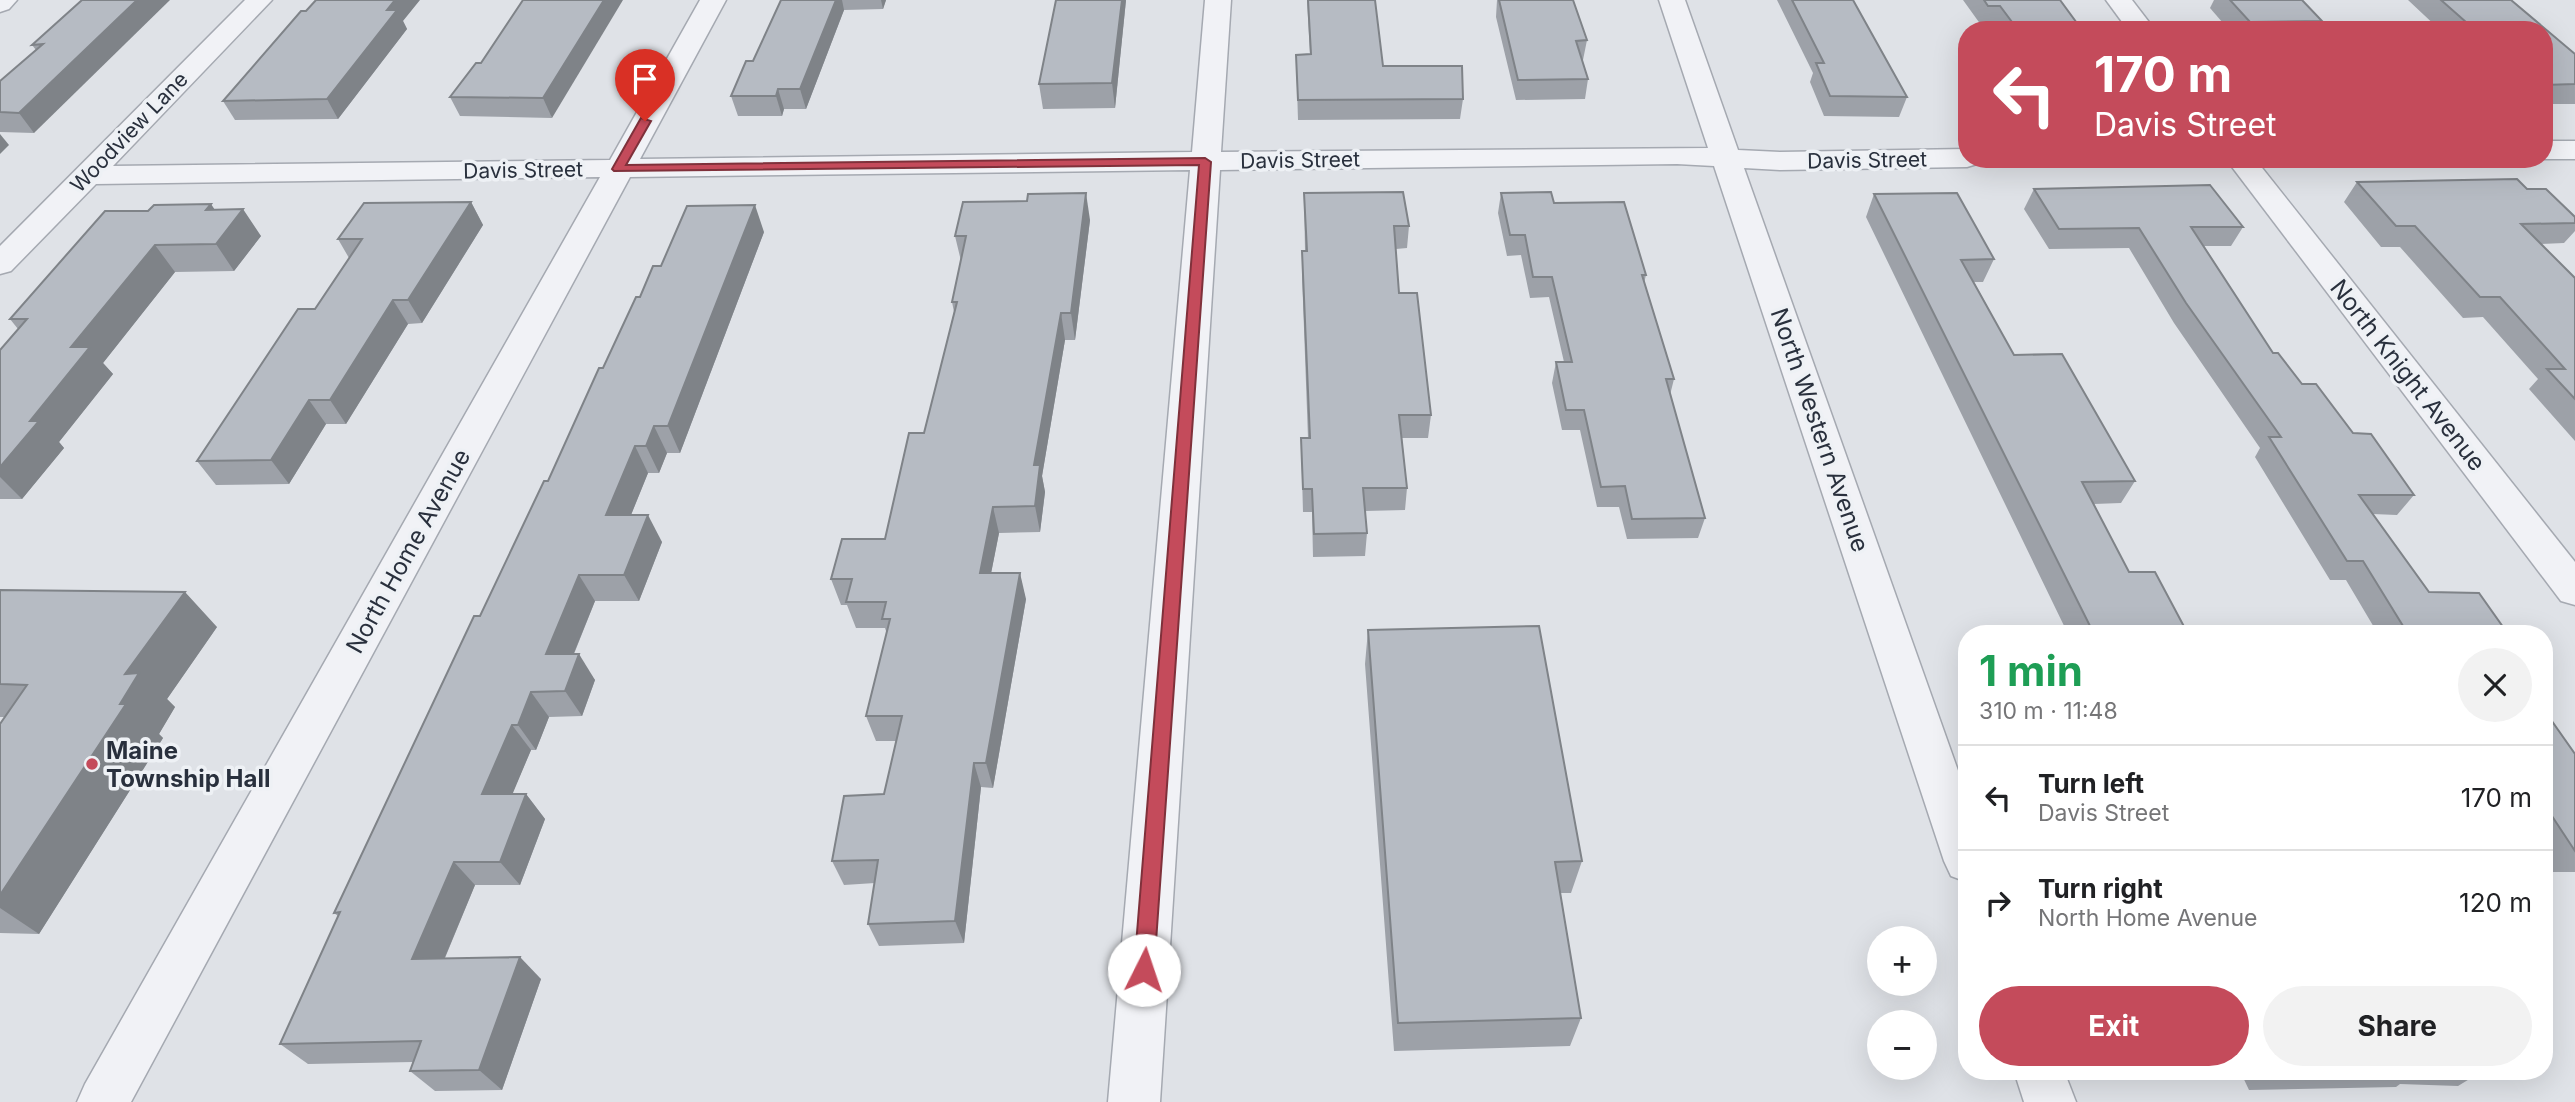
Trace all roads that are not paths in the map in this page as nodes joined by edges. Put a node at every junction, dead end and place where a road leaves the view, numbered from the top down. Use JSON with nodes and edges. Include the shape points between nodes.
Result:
{"nodes":[{"id":1,"x":4,"y":0,"type":"edge"},
{"id":2,"x":259,"y":0,"type":"edge"},
{"id":3,"x":713,"y":0,"type":"edge"},
{"id":4,"x":1217,"y":0,"type":"edge"},
{"id":5,"x":1672,"y":0,"type":"edge"},
{"id":6,"x":2119,"y":0,"type":"edge"},
{"id":7,"x":0,"y":4,"type":"edge"},
{"id":8,"x":2135,"y":21,"type":"edge"},
{"id":9,"x":2553,"y":150,"type":"edge"},
{"id":10,"x":2575,"y":150,"type":"edge"},
{"id":11,"x":1726,"y":158,"type":"junction"},
{"id":12,"x":1958,"y":158,"type":"edge"},
{"id":13,"x":1205,"y":162,"type":"junction"},
{"id":14,"x":2247,"y":168,"type":"edge"},
{"id":15,"x":618,"y":169,"type":"junction"},
{"id":16,"x":87,"y":175,"type":"junction"},
{"id":17,"x":0,"y":264,"type":"edge"},
{"id":18,"x":2575,"y":590,"type":"edge"},
{"id":19,"x":1958,"y":835,"type":"edge"},
{"id":20,"x":2042,"y":1080,"type":"edge"},
{"id":21,"x":103,"y":1102,"type":"edge"},
{"id":22,"x":1134,"y":1102,"type":"edge"},
{"id":23,"x":2050,"y":1102,"type":"edge"}],
"edges":[{"from":1,"to":7,"type":"street"},
{"from":2,"to":16,"type":"street","name":"Woodview Lane"},
{"from":3,"to":15,"type":"street","name":"North Home Avenue"},
{"from":4,"to":13,"type":"street"},
{"from":5,"to":11,"type":"street","name":"North Western Avenue"},
{"from":6,"to":8,"type":"street"},
{"from":9,"to":10,"type":"street"},
{"from":11,"to":12,"type":"street","name":"Davis Street"},
{"from":11,"to":13,"type":"street","name":"Davis Street"},
{"from":11,"to":19,"type":"street","name":"North Western Avenue"},
{"from":13,"to":15,"type":"street","name":"Davis Street"},
{"from":13,"to":22,"type":"street"},
{"from":14,"to":18,"type":"street","name":"North Knight Avenue"},
{"from":15,"to":16,"type":"street","name":"Davis Street"},
{"from":15,"to":21,"type":"street","name":"North Home Avenue"},
{"from":16,"to":17,"type":"street","name":"Woodview Lane"},
{"from":20,"to":23,"type":"street"}]}
